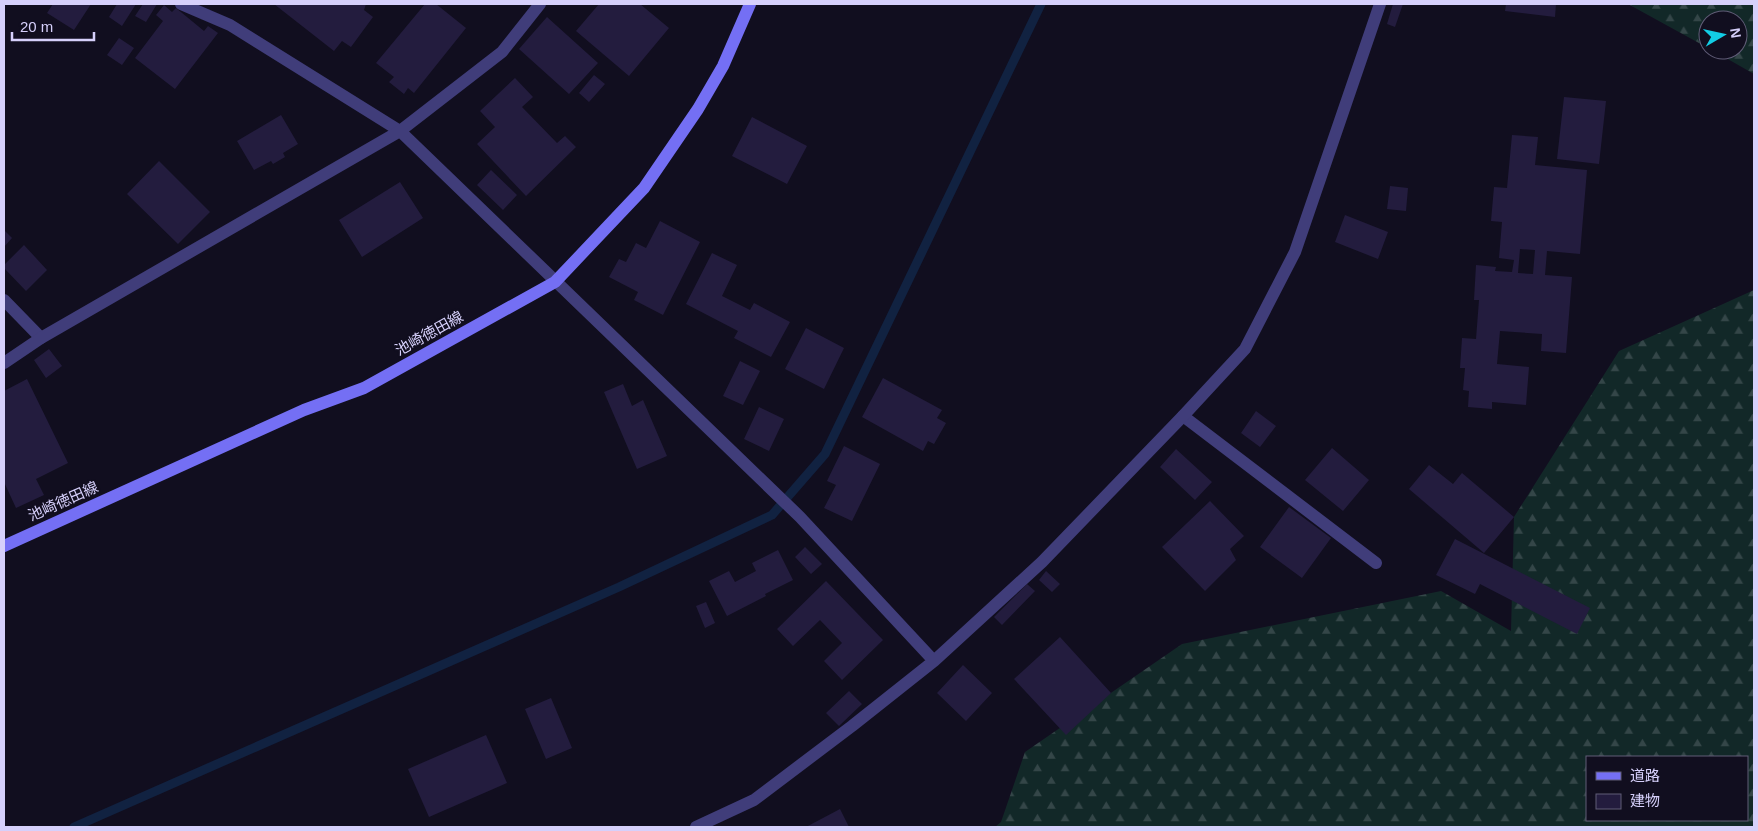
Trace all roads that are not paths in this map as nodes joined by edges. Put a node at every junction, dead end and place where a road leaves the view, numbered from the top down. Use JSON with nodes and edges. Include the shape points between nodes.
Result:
{"nodes":[{"id":1,"x":181,"y":4,"type":"edge"},
{"id":2,"x":540,"y":4,"type":"edge"},
{"id":3,"x":750,"y":4,"type":"edge"},
{"id":4,"x":1380,"y":4,"type":"edge"},
{"id":5,"x":400,"y":131,"type":"junction"},
{"id":6,"x":555,"y":282,"type":"junction"},
{"id":7,"x":4,"y":300,"type":"edge"},
{"id":8,"x":41,"y":338,"type":"junction"},
{"id":9,"x":4,"y":363,"type":"edge"},
{"id":10,"x":1183,"y":416,"type":"junction"},
{"id":11,"x":4,"y":546,"type":"edge"},
{"id":12,"x":1376,"y":563,"type":"dead end"},
{"id":13,"x":934,"y":661,"type":"junction"},
{"id":14,"x":696,"y":827,"type":"edge"}],
"edges":[{"from":1,"to":5,"type":"street","via":[[230,25]]},
{"from":2,"to":5,"type":"street","via":[[502,52]]},
{"from":3,"to":6,"type":"main road","name":"池崎徳田線","via":[[703,100],[644,188]]},
{"from":4,"to":10,"type":"street","via":[[1295,252],[1245,349]]},
{"from":5,"to":6,"type":"street"},
{"from":5,"to":8,"type":"street"},
{"from":6,"to":11,"type":"main road","name":"池崎徳田線","via":[[364,388],[304,410]]},
{"from":6,"to":13,"type":"street","via":[[800,517]]},
{"from":7,"to":8,"type":"street"},
{"from":8,"to":9,"type":"street"},
{"from":10,"to":12,"type":"street"},
{"from":10,"to":13,"type":"street","via":[[1042,562]]},
{"from":13,"to":14,"type":"street","via":[[754,800]]}]}
